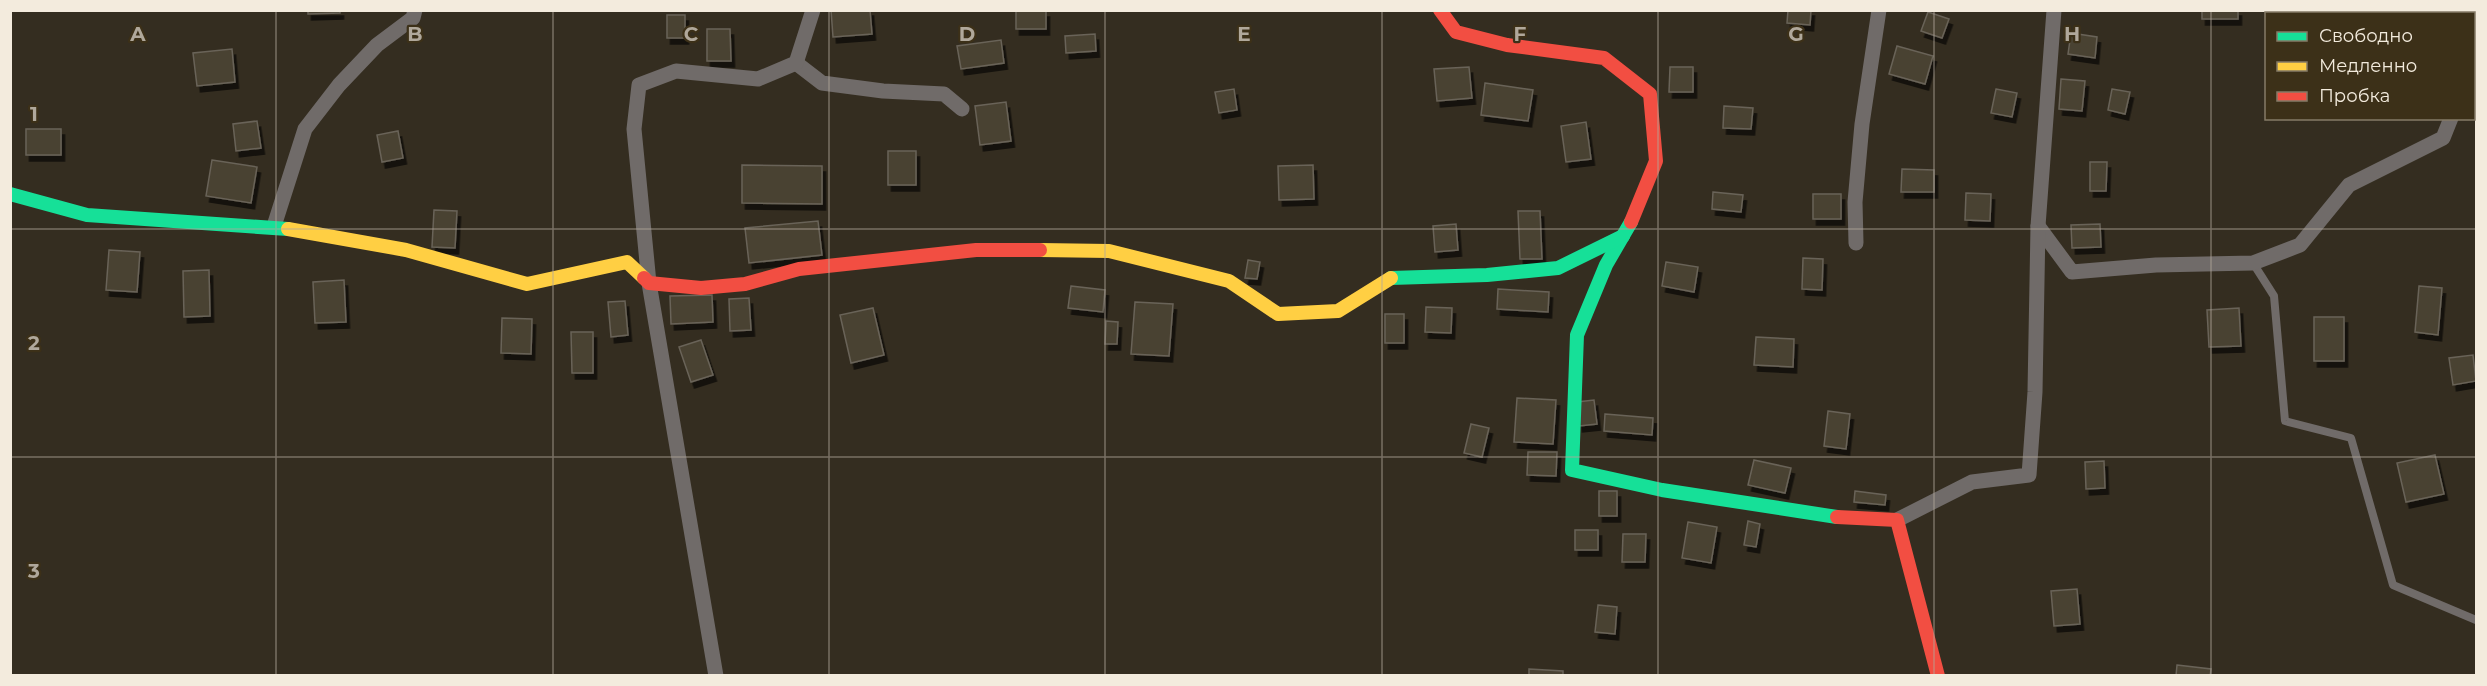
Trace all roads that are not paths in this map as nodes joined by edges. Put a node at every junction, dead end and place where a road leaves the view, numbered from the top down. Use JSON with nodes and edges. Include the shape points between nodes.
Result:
{"nodes":[{"id":1,"x":415,"y":10,"type":"edge"},
{"id":2,"x":813,"y":10,"type":"edge"},
{"id":3,"x":1440,"y":10,"type":"edge"},
{"id":4,"x":1879,"y":10,"type":"edge"},
{"id":5,"x":2054,"y":10,"type":"edge"},
{"id":6,"x":796,"y":63,"type":"junction"},
{"id":7,"x":962,"y":109,"type":"dead end"},
{"id":8,"x":2450,"y":120,"type":"edge"},
{"id":9,"x":10,"y":194,"type":"edge"},
{"id":10,"x":274,"y":226,"type":"junction"},
{"id":11,"x":2038,"y":226,"type":"junction"},
{"id":12,"x":1623,"y":236,"type":"junction"},
{"id":13,"x":1856,"y":243,"type":"dead end"},
{"id":14,"x":2253,"y":263,"type":"junction"},
{"id":15,"x":649,"y":283,"type":"junction"},
{"id":16,"x":1897,"y":520,"type":"junction"},
{"id":17,"x":2476,"y":620,"type":"edge"},
{"id":18,"x":716,"y":675,"type":"edge"},
{"id":19,"x":1938,"y":675,"type":"edge"}],
"edges":[{"from":1,"to":10,"type":"street","via":[[413,18],[377,45],[339,85],[305,129]]},
{"from":2,"to":6,"type":"street"},
{"from":3,"to":12,"type":"street","via":[[1456,32],[1507,45],[1604,58],[1650,94],[1656,161]]},
{"from":4,"to":13,"type":"street","via":[[1862,124],[1855,202]]},
{"from":5,"to":11,"type":"street"},
{"from":6,"to":7,"type":"street","via":[[822,83],[944,94]]},
{"from":6,"to":15,"type":"street","via":[[758,79],[676,71],[639,85],[633,129]]},
{"from":8,"to":14,"type":"street","via":[[2443,138],[2349,185],[2300,245]]},
{"from":9,"to":10,"type":"street","via":[[87,215]]},
{"from":10,"to":15,"type":"street","via":[[406,250],[527,284],[627,262]]},
{"from":11,"to":14,"type":"street","via":[[2072,272]]},
{"from":11,"to":16,"type":"street","via":[[2029,475],[1972,483]]},
{"from":12,"to":15,"type":"street","via":[[1558,268],[1391,278],[1338,311],[1278,314],[1229,281],[1109,251],[976,249],[799,268],[745,284],[701,288]]},
{"from":12,"to":16,"type":"street","via":[[1606,265],[1577,335],[1572,470],[1662,490],[1846,519]]},
{"from":14,"to":17,"type":"lane","via":[[2274,296],[2285,421],[2351,438],[2393,585]]},
{"from":15,"to":18,"type":"street"},
{"from":16,"to":19,"type":"street"}]}
